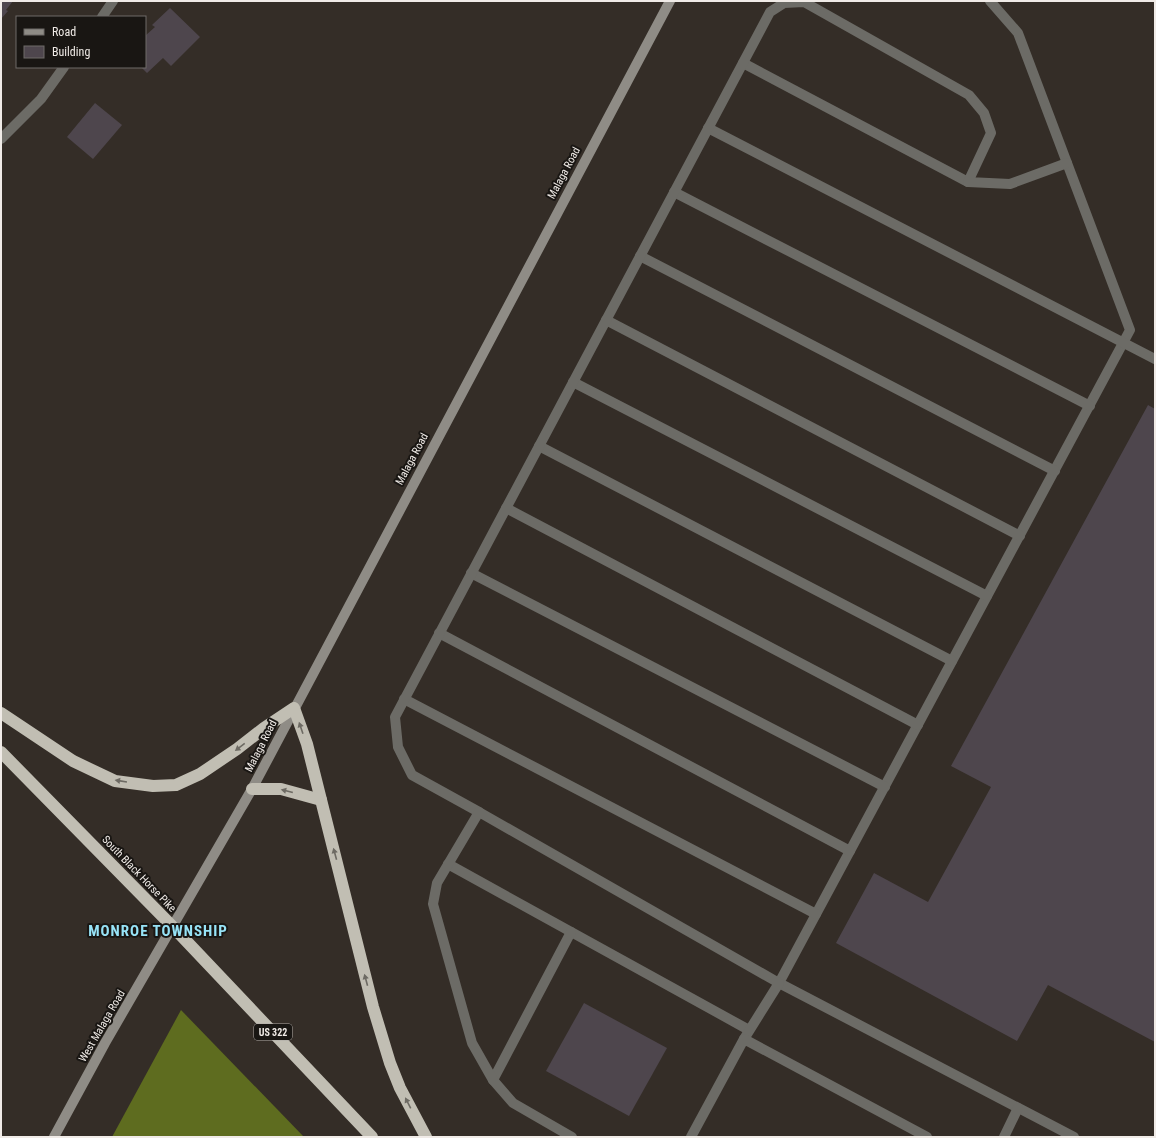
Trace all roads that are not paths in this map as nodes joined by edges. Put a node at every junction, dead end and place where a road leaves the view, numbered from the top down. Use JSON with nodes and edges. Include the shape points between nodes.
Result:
{"nodes":[{"id":1,"x":113,"y":1,"type":"edge"},
{"id":2,"x":670,"y":1,"type":"edge"},
{"id":3,"x":990,"y":1,"type":"edge"},
{"id":4,"x":103,"y":16,"type":"edge"},
{"id":5,"x":743,"y":63,"type":"junction"},
{"id":6,"x":63,"y":68,"type":"edge"},
{"id":7,"x":708,"y":128,"type":"junction"},
{"id":8,"x":1,"y":140,"type":"edge"},
{"id":9,"x":1067,"y":163,"type":"junction"},
{"id":10,"x":968,"y":182,"type":"junction"},
{"id":11,"x":674,"y":192,"type":"junction"},
{"id":12,"x":640,"y":256,"type":"junction"},
{"id":13,"x":606,"y":320,"type":"junction"},
{"id":14,"x":1124,"y":343,"type":"junction"},
{"id":15,"x":1155,"y":359,"type":"edge"},
{"id":16,"x":573,"y":382,"type":"junction"},
{"id":17,"x":1090,"y":406,"type":"junction"},
{"id":18,"x":539,"y":446,"type":"junction"},
{"id":19,"x":1055,"y":471,"type":"junction"},
{"id":20,"x":506,"y":508,"type":"junction"},
{"id":21,"x":1020,"y":536,"type":"junction"},
{"id":22,"x":471,"y":573,"type":"junction"},
{"id":23,"x":987,"y":596,"type":"junction"},
{"id":24,"x":439,"y":633,"type":"junction"},
{"id":25,"x":952,"y":661,"type":"junction"},
{"id":26,"x":404,"y":699,"type":"junction"},
{"id":27,"x":294,"y":708,"type":"junction"},
{"id":28,"x":1,"y":713,"type":"edge"},
{"id":29,"x":918,"y":725,"type":"junction"},
{"id":30,"x":1,"y":752,"type":"edge"},
{"id":31,"x":885,"y":787,"type":"junction"},
{"id":32,"x":252,"y":789,"type":"junction"},
{"id":33,"x":321,"y":800,"type":"junction"},
{"id":34,"x":479,"y":812,"type":"junction"},
{"id":35,"x":850,"y":852,"type":"junction"},
{"id":36,"x":448,"y":864,"type":"junction"},
{"id":37,"x":816,"y":914,"type":"junction"},
{"id":38,"x":173,"y":927,"type":"junction"},
{"id":39,"x":571,"y":932,"type":"junction"},
{"id":40,"x":779,"y":983,"type":"junction"},
{"id":41,"x":746,"y":1035,"type":"junction"},
{"id":42,"x":492,"y":1080,"type":"junction"},
{"id":43,"x":1018,"y":1108,"type":"junction"},
{"id":44,"x":54,"y":1137,"type":"edge"},
{"id":45,"x":372,"y":1137,"type":"edge"},
{"id":46,"x":426,"y":1137,"type":"edge"},
{"id":47,"x":572,"y":1137,"type":"edge"},
{"id":48,"x":691,"y":1137,"type":"edge"},
{"id":49,"x":927,"y":1137,"type":"edge"},
{"id":50,"x":1004,"y":1137,"type":"edge"},
{"id":51,"x":1074,"y":1137,"type":"edge"}],
"edges":[{"from":1,"to":4,"type":"street"},
{"from":2,"to":27,"type":"main road","name":"Malaga Road"},
{"from":3,"to":9,"type":"street","via":[[1018,34]]},
{"from":5,"to":7,"type":"street"},
{"from":5,"to":10,"type":"street"},
{"from":5,"to":10,"type":"street","via":[[770,12],[784,3],[804,2],[969,95],[984,113],[991,133]]},
{"from":6,"to":8,"type":"street","via":[[41,99]]},
{"from":7,"to":11,"type":"street"},
{"from":7,"to":14,"type":"street"},
{"from":9,"to":10,"type":"street","via":[[1010,184]]},
{"from":9,"to":14,"type":"street","via":[[1130,330]]},
{"from":11,"to":12,"type":"street"},
{"from":11,"to":17,"type":"street"},
{"from":12,"to":13,"type":"street"},
{"from":12,"to":19,"type":"street"},
{"from":13,"to":16,"type":"street"},
{"from":13,"to":21,"type":"street"},
{"from":14,"to":15,"type":"street"},
{"from":14,"to":17,"type":"street"},
{"from":16,"to":18,"type":"street"},
{"from":16,"to":23,"type":"street"},
{"from":17,"to":19,"type":"street"},
{"from":18,"to":20,"type":"street"},
{"from":18,"to":25,"type":"street"},
{"from":19,"to":21,"type":"street"},
{"from":20,"to":22,"type":"street"},
{"from":20,"to":29,"type":"street"},
{"from":21,"to":23,"type":"street"},
{"from":22,"to":24,"type":"street"},
{"from":22,"to":31,"type":"street"},
{"from":23,"to":25,"type":"street"},
{"from":24,"to":26,"type":"street"},
{"from":24,"to":35,"type":"street"},
{"from":25,"to":29,"type":"street"},
{"from":26,"to":34,"type":"street","via":[[395,717],[398,747],[412,775]]},
{"from":26,"to":37,"type":"street"},
{"from":27,"to":28,"type":"highway","one_way":true,"via":[[200,774],[176,785],[153,786],[115,781],[73,761]]},
{"from":27,"to":32,"type":"main road","name":"Malaga Road"},
{"from":33,"to":27,"type":"highway","one_way":true,"via":[[307,744]]},
{"from":29,"to":31,"type":"street"},
{"from":30,"to":38,"type":"highway","name":"South Black Horse Pike","number":"US 322"},
{"from":31,"to":35,"type":"street"},
{"from":33,"to":32,"type":"highway","one_way":true,"via":[[281,789]]},
{"from":32,"to":38,"type":"main road","name":"Malaga Road"},
{"from":46,"to":33,"type":"highway","one_way":true,"via":[[390,1063],[373,1007]]},
{"from":34,"to":36,"type":"street"},
{"from":34,"to":40,"type":"street"},
{"from":35,"to":37,"type":"street"},
{"from":36,"to":39,"type":"street"},
{"from":36,"to":42,"type":"street","via":[[438,883],[433,904],[472,1043]]},
{"from":37,"to":40,"type":"street"},
{"from":38,"to":44,"type":"main road","name":"West Malaga Road"},
{"from":38,"to":45,"type":"highway","name":"South Black Horse Pike","number":"US 322"},
{"from":39,"to":41,"type":"street"},
{"from":39,"to":42,"type":"street"},
{"from":40,"to":41,"type":"street"},
{"from":40,"to":43,"type":"street"},
{"from":41,"to":48,"type":"street"},
{"from":41,"to":49,"type":"street"},
{"from":42,"to":47,"type":"street","via":[[513,1103]]},
{"from":43,"to":50,"type":"street"},
{"from":43,"to":51,"type":"street"}]}
